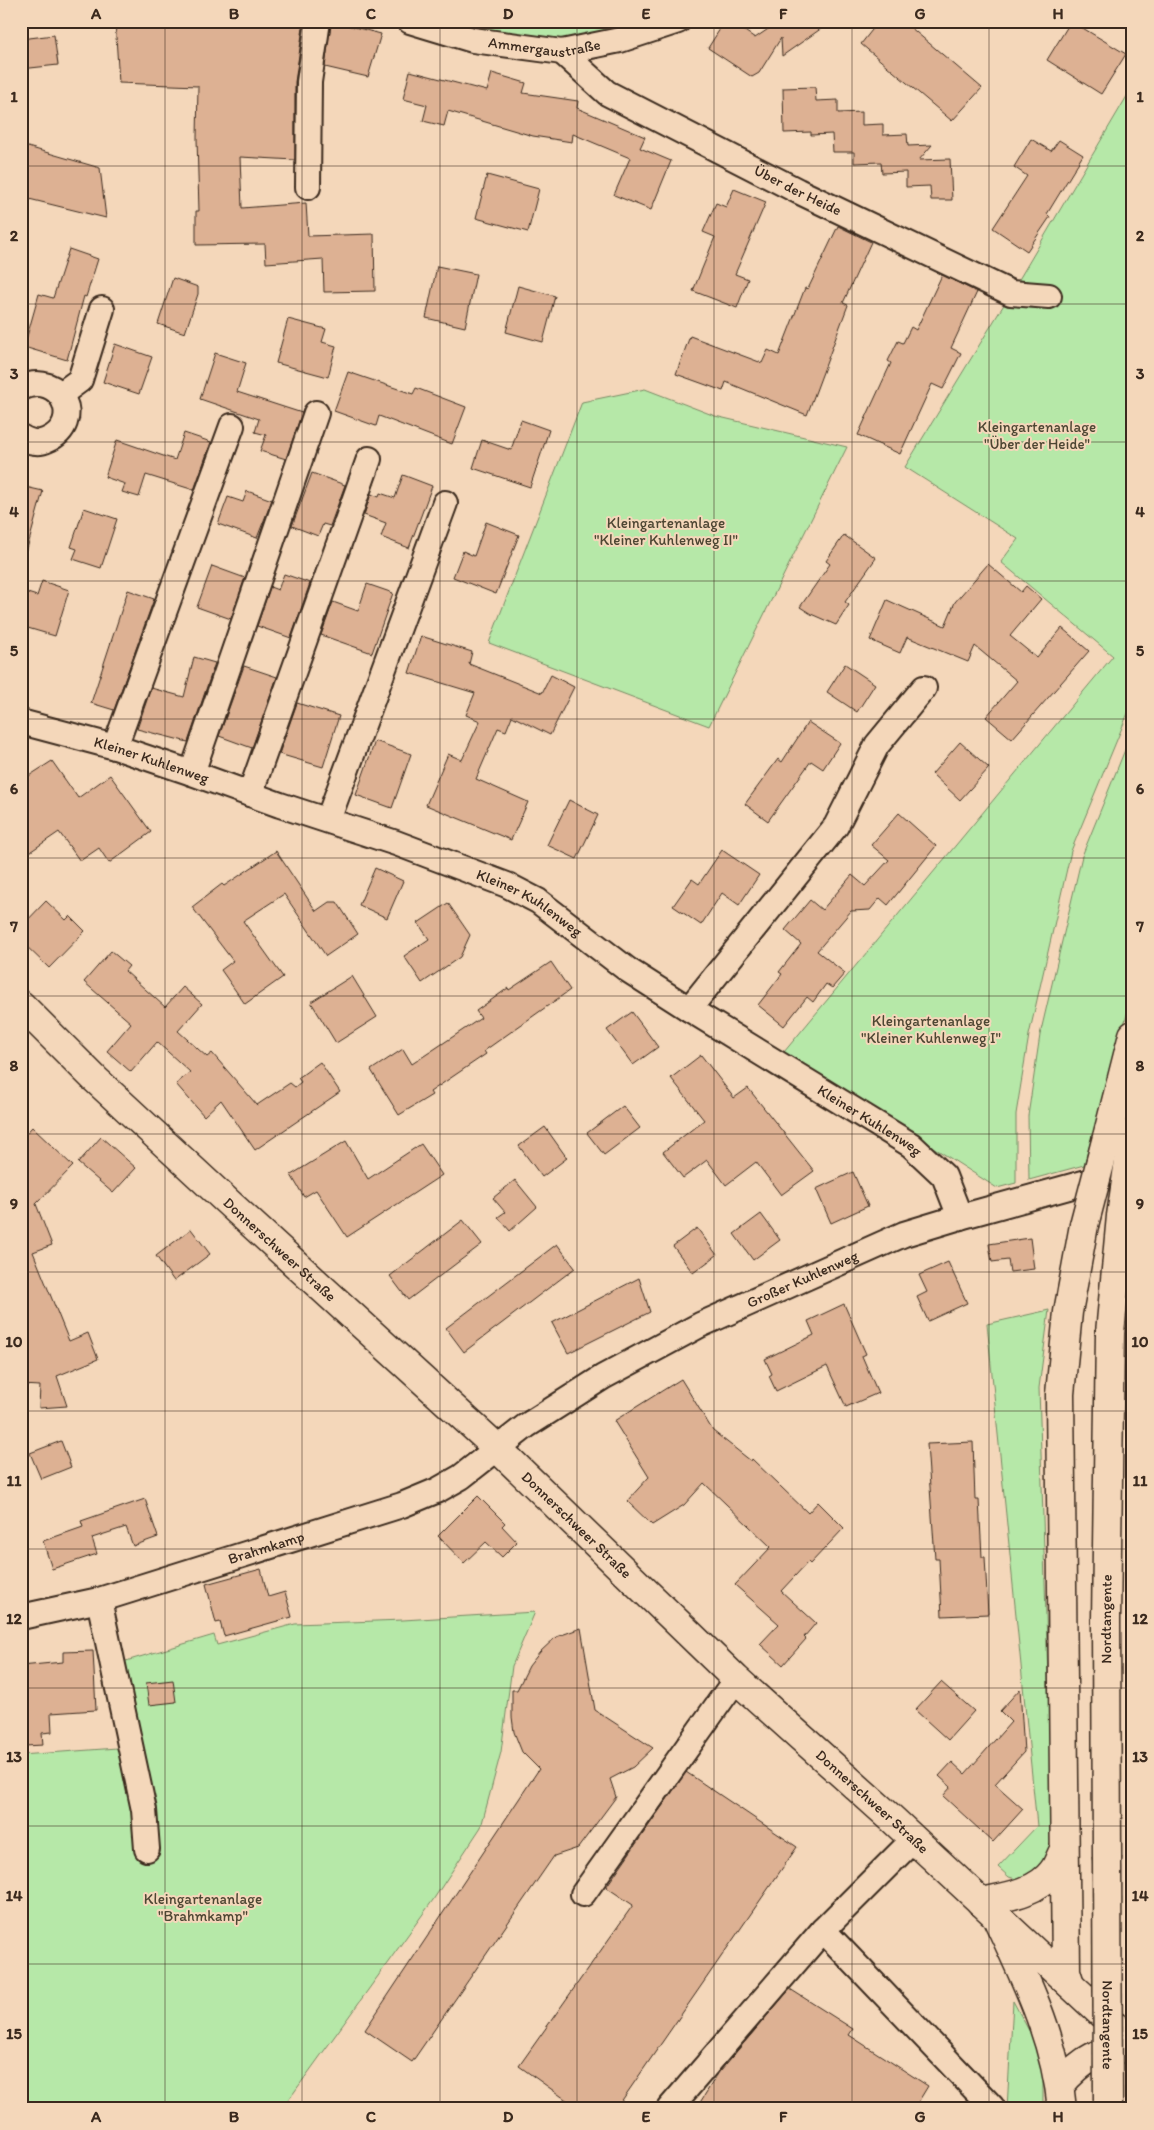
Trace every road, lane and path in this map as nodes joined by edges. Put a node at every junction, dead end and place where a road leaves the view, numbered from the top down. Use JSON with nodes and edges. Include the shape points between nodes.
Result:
{"nodes":[{"id":1,"x":318,"y":21,"type":"edge"},
{"id":2,"x":410,"y":21,"type":"edge"},
{"id":3,"x":678,"y":21,"type":"edge"},
{"id":4,"x":562,"y":52,"type":"junction"},
{"id":5,"x":308,"y":187,"type":"dead end"},
{"id":6,"x":1049,"y":296,"type":"dead end"},
{"id":7,"x":102,"y":309,"type":"dead end"},
{"id":8,"x":21,"y":388,"type":"edge"},
{"id":9,"x":61,"y":394,"type":"junction"},
{"id":10,"x":316,"y":413,"type":"dead end"},
{"id":11,"x":232,"y":426,"type":"dead end"},
{"id":12,"x":21,"y":437,"type":"edge"},
{"id":13,"x":369,"y":459,"type":"dead end"},
{"id":14,"x":445,"y":503,"type":"dead end"},
{"id":15,"x":924,"y":688,"type":"dead end"},
{"id":16,"x":21,"y":722,"type":"edge"},
{"id":17,"x":115,"y":747,"type":"junction"},
{"id":18,"x":192,"y":772,"type":"junction"},
{"id":19,"x":250,"y":794,"type":"junction"},
{"id":20,"x":328,"y":820,"type":"junction"},
{"id":21,"x":21,"y":1005,"type":"edge"},
{"id":22,"x":689,"y":1009,"type":"junction"},
{"id":23,"x":1133,"y":1035,"type":"edge"},
{"id":24,"x":1120,"y":1135,"type":"edge"},
{"id":25,"x":1133,"y":1169,"type":"edge"},
{"id":26,"x":960,"y":1217,"type":"junction"},
{"id":27,"x":496,"y":1447,"type":"junction"},
{"id":28,"x":99,"y":1600,"type":"junction"},
{"id":29,"x":21,"y":1617,"type":"edge"},
{"id":30,"x":736,"y":1679,"type":"junction"},
{"id":31,"x":913,"y":1840,"type":"junction"},
{"id":32,"x":147,"y":1849,"type":"dead end"},
{"id":33,"x":1064,"y":1850,"type":"junction"},
{"id":34,"x":583,"y":1894,"type":"dead end"},
{"id":35,"x":989,"y":1910,"type":"junction"},
{"id":36,"x":823,"y":1930,"type":"junction"},
{"id":37,"x":1070,"y":1984,"type":"junction"},
{"id":38,"x":1133,"y":2044,"type":"edge"},
{"id":39,"x":1061,"y":2097,"type":"edge"},
{"id":40,"x":669,"y":2109,"type":"edge"},
{"id":41,"x":991,"y":2109,"type":"edge"},
{"id":42,"x":1108,"y":2109,"type":"edge"}],
"edges":[{"from":1,"to":5,"type":"street","via":[[309,82]]},
{"from":2,"to":4,"type":"street","name":"Ammergaustraße","via":[[473,40]]},
{"from":3,"to":4,"type":"street","name":"Ammergaustraße","via":[[620,40]]},
{"from":4,"to":6,"type":"street","name":"Über der Heide","via":[[608,93],[798,191],[1011,293]]},
{"from":7,"to":9,"type":"street","via":[[80,380]]},
{"from":8,"to":9,"type":"street","via":[[40,383]]},
{"from":9,"to":12,"type":"street","via":[[67,417],[59,432],[43,442]]},
{"from":10,"to":18,"type":"street"},
{"from":11,"to":17,"type":"street"},
{"from":13,"to":19,"type":"street"},
{"from":14,"to":20,"type":"street"},
{"from":15,"to":22,"type":"street","via":[[877,745],[836,826]]},
{"from":16,"to":17,"type":"street","name":"Kleiner Kuhlenweg"},
{"from":17,"to":18,"type":"street","name":"Kleiner Kuhlenweg"},
{"from":18,"to":19,"type":"street","name":"Kleiner Kuhlenweg"},
{"from":19,"to":20,"type":"street","name":"Kleiner Kuhlenweg"},
{"from":20,"to":22,"type":"street","name":"Kleiner Kuhlenweg","via":[[507,885],[538,901],[628,970]]},
{"from":21,"to":27,"type":"main road","name":"Donnerschweer Straße","via":[[231,1206]]},
{"from":22,"to":26,"type":"street","name":"Kleiner Kuhlenweg","via":[[911,1145],[944,1176]]},
{"from":23,"to":24,"type":"main road"},
{"from":24,"to":33,"type":"main road","bridge":true,"via":[[1084,1225],[1068,1312],[1060,1394]]},
{"from":24,"to":42,"type":"main road","name":"Nordtangente","bridge":true,"via":[[1120,1216],[1110,1333],[1106,1620]]},
{"from":25,"to":26,"type":"street","name":"Großer Kuhlenweg"},
{"from":26,"to":27,"type":"street","name":"Großer Kuhlenweg","via":[[888,1241],[700,1325],[603,1377]]},
{"from":27,"to":28,"type":"street","name":"Brahmkamp","via":[[461,1477],[402,1505]]},
{"from":27,"to":30,"type":"main road","name":"Donnerschweer Straße"},
{"from":28,"to":29,"type":"street","name":"Brahmkamp"},
{"from":28,"to":32,"type":"street","via":[[144,1810]]},
{"from":30,"to":31,"type":"main road","name":"Donnerschweer Straße"},
{"from":30,"to":34,"type":"street"},
{"from":31,"to":35,"type":"main road","name":"Donnerschweer Straße"},
{"from":31,"to":36,"type":"street"},
{"from":33,"to":35,"type":"main road","via":[[1053,1872]]},
{"from":33,"to":37,"type":"main road","via":[[1066,1971]]},
{"from":35,"to":37,"type":"main road","name":"Donnerschweer Straße"},
{"from":35,"to":39,"type":"main road","via":[[1038,2006]]},
{"from":36,"to":40,"type":"street"},
{"from":36,"to":41,"type":"street","via":[[992,2106]]},
{"from":37,"to":38,"type":"main road","name":"Donnerschweer Straße"},
{"from":38,"to":39,"type":"main road","via":[[1099,2053],[1084,2061]]}]}
